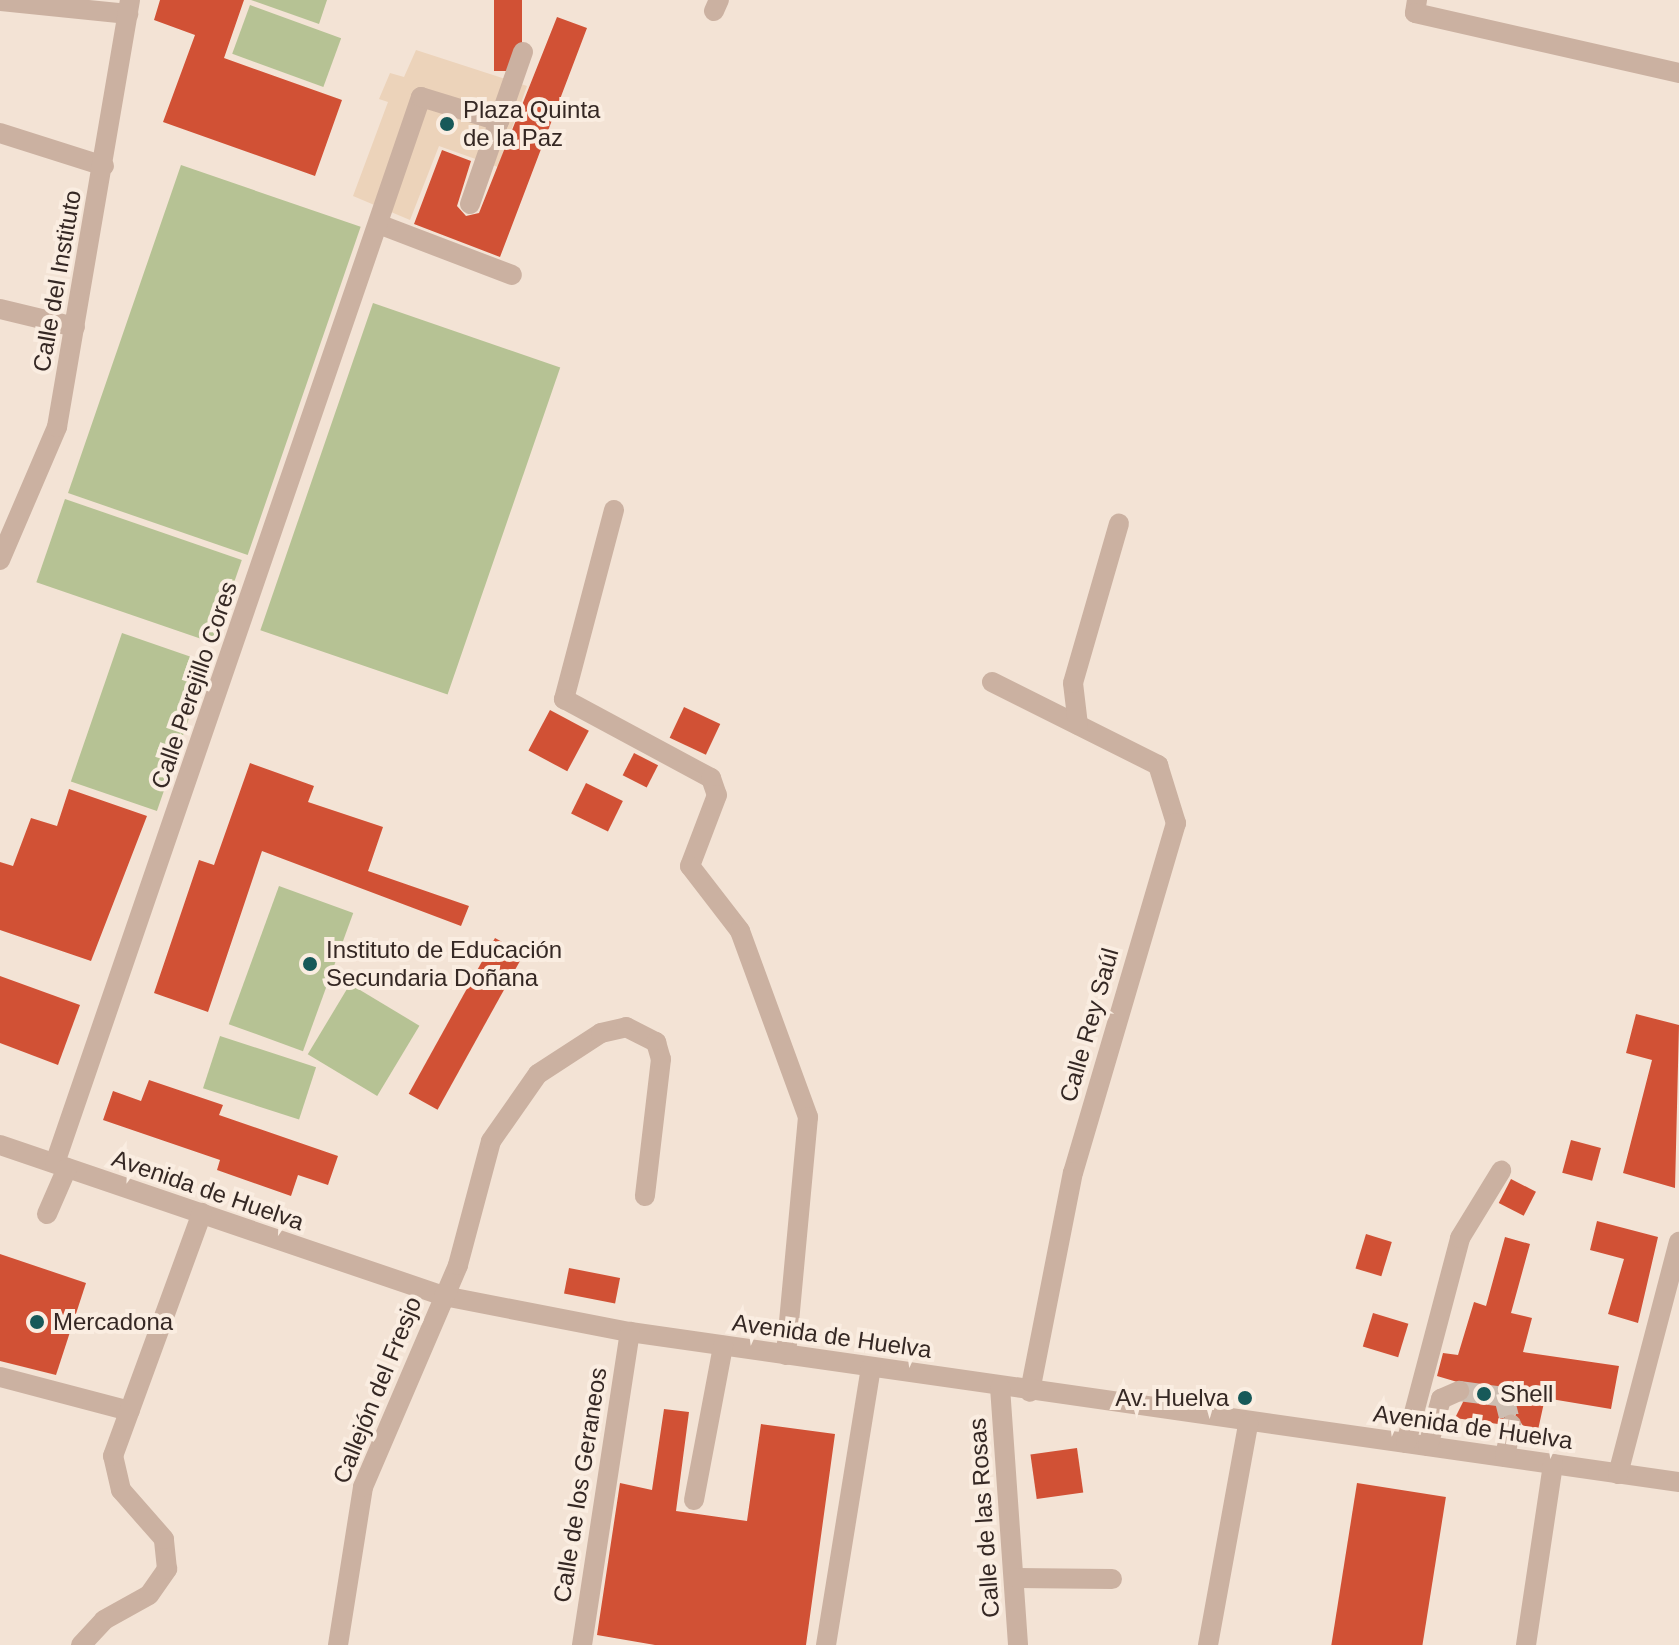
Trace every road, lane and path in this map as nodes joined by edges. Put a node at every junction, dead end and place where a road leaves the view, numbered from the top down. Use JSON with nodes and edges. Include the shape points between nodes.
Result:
{"nodes":[{"id":1,"x":1417,"y":0,"type":"edge"},
{"id":2,"x":0,"y":1,"type":"edge"},
{"id":3,"x":39,"y":2,"type":"edge"},
{"id":4,"x":129,"y":7,"type":"edge"},
{"id":5,"x":523,"y":52,"type":"dead end"},
{"id":6,"x":1679,"y":73,"type":"edge"},
{"id":7,"x":499,"y":121,"type":"junction"},
{"id":8,"x":0,"y":133,"type":"edge"},
{"id":9,"x":104,"y":166,"type":"junction"},
{"id":10,"x":470,"y":204,"type":"dead end"},
{"id":11,"x":381,"y":225,"type":"junction"},
{"id":12,"x":512,"y":275,"type":"dead end"},
{"id":13,"x":0,"y":309,"type":"edge"},
{"id":14,"x":75,"y":327,"type":"junction"},
{"id":15,"x":614,"y":510,"type":"dead end"},
{"id":16,"x":1119,"y":524,"type":"dead end"},
{"id":17,"x":4,"y":537,"type":"edge"},
{"id":18,"x":0,"y":560,"type":"edge"},
{"id":19,"x":992,"y":682,"type":"dead end"},
{"id":20,"x":1078,"y":725,"type":"junction"},
{"id":21,"x":0,"y":1145,"type":"edge"},
{"id":22,"x":61,"y":1165,"type":"junction"},
{"id":23,"x":1501,"y":1171,"type":"dead end"},
{"id":24,"x":645,"y":1196,"type":"dead end"},
{"id":25,"x":202,"y":1213,"type":"junction"},
{"id":26,"x":47,"y":1214,"type":"dead end"},
{"id":27,"x":1679,"y":1242,"type":"edge"},
{"id":28,"x":444,"y":1296,"type":"junction"},
{"id":29,"x":630,"y":1332,"type":"junction"},
{"id":30,"x":723,"y":1346,"type":"junction"},
{"id":31,"x":786,"y":1355,"type":"junction"},
{"id":32,"x":871,"y":1368,"type":"junction"},
{"id":33,"x":0,"y":1377,"type":"edge"},
{"id":34,"x":1000,"y":1387,"type":"junction"},
{"id":35,"x":1459,"y":1391,"type":"dead end"},
{"id":36,"x":1030,"y":1392,"type":"junction"},
{"id":37,"x":130,"y":1411,"type":"junction"},
{"id":38,"x":1248,"y":1424,"type":"junction"},
{"id":39,"x":1511,"y":1425,"type":"tunnel mouth"},
{"id":40,"x":1406,"y":1443,"type":"junction"},
{"id":41,"x":1428,"y":1446,"type":"junction"},
{"id":42,"x":1505,"y":1457,"type":"junction"},
{"id":43,"x":1553,"y":1464,"type":"junction"},
{"id":44,"x":1618,"y":1474,"type":"junction"},
{"id":45,"x":1679,"y":1482,"type":"edge"},
{"id":46,"x":694,"y":1500,"type":"dead end"},
{"id":47,"x":1017,"y":1578,"type":"junction"},
{"id":48,"x":1112,"y":1579,"type":"dead end"},
{"id":49,"x":81,"y":1645,"type":"edge"},
{"id":50,"x":338,"y":1645,"type":"edge"},
{"id":51,"x":582,"y":1645,"type":"edge"},
{"id":52,"x":826,"y":1645,"type":"edge"},
{"id":53,"x":1018,"y":1645,"type":"edge"},
{"id":54,"x":1208,"y":1645,"type":"edge"},
{"id":55,"x":1526,"y":1645,"type":"edge"}],
"edges":[{"from":1,"to":6,"type":"street","via":[[1415,13]]},
{"from":2,"to":3,"type":"street"},
{"from":3,"to":4,"type":"street"},
{"from":4,"to":9,"type":"street","name":"Calle del Instituto"},
{"from":5,"to":7,"type":"street"},
{"from":7,"to":10,"type":"street"},
{"from":7,"to":11,"type":"street","via":[[421,97]]},
{"from":8,"to":9,"type":"street"},
{"from":9,"to":14,"type":"street","name":"Calle del Instituto"},
{"from":11,"to":12,"type":"street"},
{"from":11,"to":22,"type":"street","name":"Calle Perejillo Cores"},
{"from":13,"to":14,"type":"street"},
{"from":14,"to":17,"type":"street","name":"Calle del Instituto","via":[[57,427]]},
{"from":15,"to":31,"type":"street","via":[[564,699],[711,778],[717,795],[690,866],[740,931],[808,1117]]},
{"from":16,"to":20,"type":"street","via":[[1073,683]]},
{"from":17,"to":18,"type":"street","name":"Calle del Instituto"},
{"from":19,"to":20,"type":"street","name":"Calle Rey Saúl"},
{"from":20,"to":36,"type":"street","name":"Calle Rey Saúl","via":[[1158,765],[1176,823],[1073,1172]]},
{"from":21,"to":22,"type":"street","name":"Avenida de Huelva"},
{"from":22,"to":25,"type":"street","name":"Avenida de Huelva"},
{"from":22,"to":26,"type":"street","name":"Calle Perejillo Cores"},
{"from":23,"to":40,"type":"street","via":[[1460,1238]]},
{"from":24,"to":28,"type":"street","name":"Callejón del Fresjo","via":[[661,1059],[656,1042],[626,1027],[601,1033],[538,1074],[512,1102],[491,1141]]},
{"from":25,"to":28,"type":"street","name":"Avenida de Huelva"},
{"from":25,"to":37,"type":"street"},
{"from":27,"to":44,"type":"street"},
{"from":28,"to":29,"type":"street","name":"Avenida de Huelva"},
{"from":28,"to":50,"type":"street","name":"Callejón del Fresjo","via":[[363,1487]]},
{"from":29,"to":30,"type":"street","name":"Avenida de Huelva"},
{"from":29,"to":51,"type":"street","name":"Calle de los Geraneos"},
{"from":30,"to":31,"type":"street","name":"Avenida de Huelva"},
{"from":30,"to":46,"type":"street"},
{"from":31,"to":32,"type":"street","name":"Avenida de Huelva"},
{"from":32,"to":34,"type":"street","name":"Avenida de Huelva"},
{"from":32,"to":52,"type":"street"},
{"from":33,"to":37,"type":"street"},
{"from":34,"to":36,"type":"street","name":"Avenida de Huelva"},
{"from":34,"to":47,"type":"street","name":"Calle de las Rosas"},
{"from":35,"to":41,"type":"street","via":[[1441,1399]]},
{"from":36,"to":38,"type":"street","name":"Avenida de Huelva"},
{"from":37,"to":49,"type":"street","via":[[116,1467],[121,1490],[164,1539],[167,1569],[149,1595],[104,1620]]},
{"from":38,"to":40,"type":"street","name":"Avenida de Huelva"},
{"from":38,"to":54,"type":"street"},
{"from":39,"to":42,"type":"street"},
{"from":40,"to":41,"type":"street","name":"Avenida de Huelva"},
{"from":41,"to":42,"type":"street","name":"Avenida de Huelva"},
{"from":42,"to":43,"type":"street","name":"Avenida de Huelva"},
{"from":43,"to":44,"type":"street","name":"Avenida de Huelva"},
{"from":43,"to":55,"type":"street"},
{"from":44,"to":45,"type":"street","name":"Avenida de Huelva"},
{"from":47,"to":48,"type":"street"},
{"from":47,"to":53,"type":"street","name":"Calle de las Rosas"}]}
